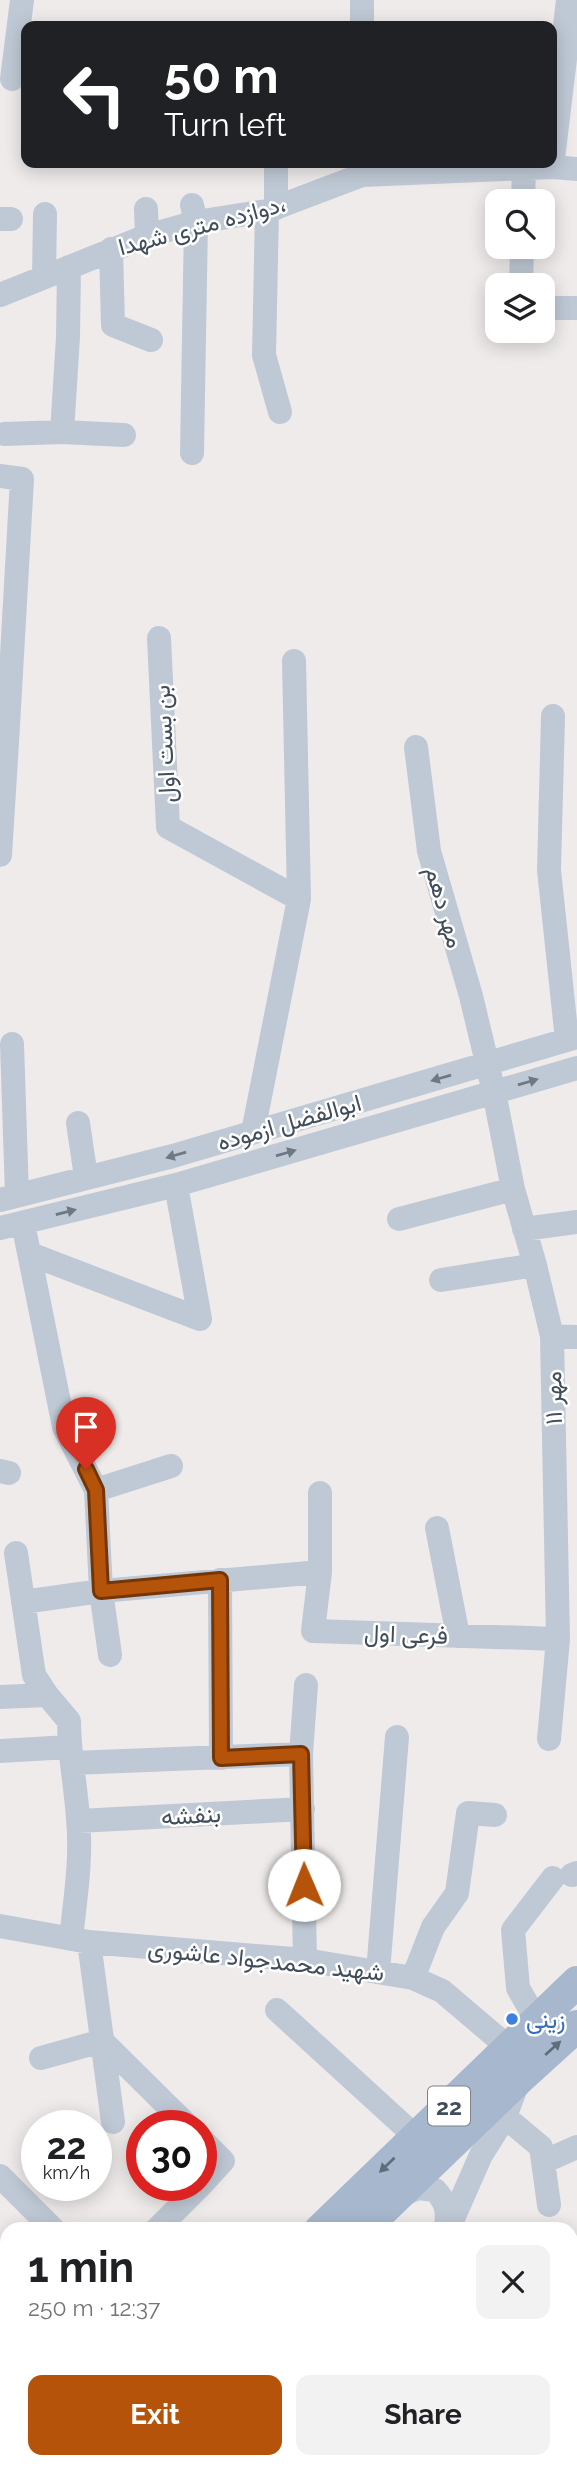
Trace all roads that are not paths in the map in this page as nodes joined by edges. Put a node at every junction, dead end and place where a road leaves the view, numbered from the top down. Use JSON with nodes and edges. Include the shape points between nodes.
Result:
{"nodes":[{"id":1,"x":22,"y":0,"type":"edge"},
{"id":2,"x":362,"y":0,"type":"edge"},
{"id":3,"x":568,"y":0,"type":"edge"},
{"id":4,"x":362,"y":21,"type":"edge"},
{"id":5,"x":565,"y":34,"type":"edge"},
{"id":6,"x":13,"y":79,"type":"edge"},
{"id":7,"x":557,"y":116,"type":"edge"},
{"id":8,"x":557,"y":167,"type":"edge"},
{"id":9,"x":275,"y":168,"type":"edge"},
{"id":10,"x":387,"y":168,"type":"edge"},
{"id":11,"x":543,"y":168,"type":"edge"},
{"id":12,"x":577,"y":169,"type":"edge"},
{"id":13,"x":524,"y":170,"type":"junction"},
{"id":14,"x":523,"y":189,"type":"edge"},
{"id":15,"x":146,"y":209,"type":"dead end"},
{"id":16,"x":271,"y":209,"type":"junction"},
{"id":17,"x":45,"y":214,"type":"dead end"},
{"id":18,"x":194,"y":214,"type":"junction"},
{"id":19,"x":147,"y":236,"type":"junction"},
{"id":20,"x":111,"y":249,"type":"junction"},
{"id":21,"x":69,"y":267,"type":"junction"},
{"id":22,"x":44,"y":276,"type":"junction"},
{"id":23,"x":0,"y":295,"type":"edge"},
{"id":24,"x":555,"y":307,"type":"edge"},
{"id":25,"x":577,"y":308,"type":"edge"},
{"id":26,"x":151,"y":340,"type":"dead end"},
{"id":27,"x":280,"y":412,"type":"dead end"},
{"id":28,"x":62,"y":432,"type":"junction"},
{"id":29,"x":4,"y":434,"type":"dead end"},
{"id":30,"x":124,"y":435,"type":"dead end"},
{"id":31,"x":192,"y":453,"type":"dead end"},
{"id":32,"x":11,"y":477,"type":"edge"},
{"id":33,"x":159,"y":638,"type":"dead end"},
{"id":34,"x":294,"y":661,"type":"dead end"},
{"id":35,"x":553,"y":716,"type":"dead end"},
{"id":36,"x":4,"y":741,"type":"edge"},
{"id":37,"x":416,"y":747,"type":"dead end"},
{"id":38,"x":0,"y":855,"type":"edge"},
{"id":39,"x":299,"y":899,"type":"junction"},
{"id":40,"x":572,"y":1039,"type":"edge"},
{"id":41,"x":12,"y":1044,"type":"dead end"},
{"id":42,"x":486,"y":1065,"type":"junction"},
{"id":43,"x":577,"y":1068,"type":"edge"},
{"id":44,"x":494,"y":1092,"type":"junction"},
{"id":45,"x":78,"y":1123,"type":"dead end"},
{"id":46,"x":253,"y":1132,"type":"junction"},
{"id":47,"x":86,"y":1177,"type":"junction"},
{"id":48,"x":176,"y":1185,"type":"junction"},
{"id":49,"x":513,"y":1189,"type":"junction"},
{"id":50,"x":8,"y":1198,"type":"edge"},
{"id":51,"x":399,"y":1219,"type":"dead end"},
{"id":52,"x":577,"y":1222,"type":"edge"},
{"id":53,"x":12,"y":1226,"type":"edge"},
{"id":54,"x":524,"y":1229,"type":"junction"},
{"id":55,"x":30,"y":1254,"type":"junction"},
{"id":56,"x":535,"y":1265,"type":"junction"},
{"id":57,"x":441,"y":1280,"type":"dead end"},
{"id":58,"x":552,"y":1336,"type":"junction"},
{"id":59,"x":577,"y":1337,"type":"edge"},
{"id":60,"x":171,"y":1466,"type":"dead end"},
{"id":61,"x":96,"y":1490,"type":"junction"},
{"id":62,"x":320,"y":1493,"type":"dead end"},
{"id":63,"x":438,"y":1528,"type":"dead end"},
{"id":64,"x":16,"y":1553,"type":"dead end"},
{"id":65,"x":320,"y":1572,"type":"junction"},
{"id":66,"x":220,"y":1580,"type":"junction"},
{"id":67,"x":101,"y":1591,"type":"junction"},
{"id":68,"x":23,"y":1602,"type":"junction"},
{"id":69,"x":458,"y":1636,"type":"junction"},
{"id":70,"x":558,"y":1639,"type":"junction"},
{"id":71,"x":110,"y":1655,"type":"dead end"},
{"id":72,"x":306,"y":1685,"type":"dead end"},
{"id":73,"x":47,"y":1695,"type":"junction"},
{"id":74,"x":0,"y":1697,"type":"edge"},
{"id":75,"x":397,"y":1737,"type":"dead end"},
{"id":76,"x":549,"y":1739,"type":"dead end"},
{"id":77,"x":0,"y":1751,"type":"edge"},
{"id":78,"x":301,"y":1754,"type":"junction"},
{"id":79,"x":70,"y":1755,"type":"junction"},
{"id":80,"x":221,"y":1758,"type":"junction"},
{"id":81,"x":303,"y":1809,"type":"junction"},
{"id":82,"x":495,"y":1815,"type":"dead end"},
{"id":83,"x":79,"y":1821,"type":"junction"},
{"id":84,"x":567,"y":1875,"type":"edge"},
{"id":85,"x":0,"y":1926,"type":"edge"},
{"id":86,"x":80,"y":1940,"type":"junction"},
{"id":87,"x":305,"y":1960,"type":"junction"},
{"id":88,"x":377,"y":1972,"type":"junction"},
{"id":89,"x":414,"y":1978,"type":"junction"},
{"id":90,"x":577,"y":1982,"type":"edge"},
{"id":91,"x":277,"y":2010,"type":"dead end"},
{"id":92,"x":537,"y":2021,"type":"junction"},
{"id":93,"x":577,"y":2026,"type":"edge"},
{"id":94,"x":102,"y":2041,"type":"junction"},
{"id":95,"x":509,"y":2048,"type":"junction"},
{"id":96,"x":40,"y":2058,"type":"dead end"},
{"id":97,"x":520,"y":2078,"type":"junction"},
{"id":98,"x":172,"y":2110,"type":"edge"},
{"id":99,"x":505,"y":2117,"type":"junction"},
{"id":100,"x":113,"y":2122,"type":"dead end"},
{"id":101,"x":416,"y":2137,"type":"junction"},
{"id":102,"x":577,"y":2147,"type":"edge"},
{"id":103,"x":543,"y":2162,"type":"junction"},
{"id":104,"x":0,"y":2176,"type":"edge"},
{"id":105,"x":394,"y":2199,"type":"junction"},
{"id":106,"x":185,"y":2201,"type":"edge"},
{"id":107,"x":10,"y":2202,"type":"edge"},
{"id":108,"x":549,"y":2205,"type":"dead end"},
{"id":109,"x":41,"y":2222,"type":"edge"},
{"id":110,"x":164,"y":2222,"type":"edge"},
{"id":111,"x":328,"y":2222,"type":"edge"},
{"id":112,"x":370,"y":2222,"type":"edge"},
{"id":113,"x":447,"y":2222,"type":"edge"},
{"id":114,"x":450,"y":2222,"type":"edge"}],
"edges":[{"from":1,"to":6,"type":"street"},
{"from":2,"to":4,"type":"street"},
{"from":3,"to":5,"type":"street"},
{"from":5,"to":7,"type":"street"},
{"from":8,"to":12,"type":"street","name":"دوازده متری شهدا،"},
{"from":9,"to":16,"type":"street"},
{"from":10,"to":13,"type":"street","name":"دوازده متری شهدا،"},
{"from":10,"to":16,"type":"street","name":"دوازده متری شهدا،"},
{"from":11,"to":13,"type":"street","name":"دوازده متری شهدا،"},
{"from":13,"to":14,"type":"street"},
{"from":15,"to":19,"type":"street"},
{"from":16,"to":18,"type":"street","name":"دوازده متری شهدا،"},
{"from":16,"to":27,"type":"street","via":[[264,355]]},
{"from":17,"to":22,"type":"street"},
{"from":18,"to":19,"type":"street","name":"دوازده متری شهدا،"},
{"from":18,"to":31,"type":"street"},
{"from":19,"to":20,"type":"street","name":"دوازده متری شهدا،"},
{"from":20,"to":21,"type":"street","name":"دوازده متری شهدا،"},
{"from":20,"to":26,"type":"street","via":[[113,325]]},
{"from":21,"to":22,"type":"street","name":"دوازده متری شهدا،"},
{"from":21,"to":28,"type":"street"},
{"from":22,"to":23,"type":"street","name":"دوازده متری شهدا،"},
{"from":24,"to":25,"type":"street"},
{"from":28,"to":29,"type":"street"},
{"from":28,"to":30,"type":"street"},
{"from":32,"to":36,"type":"street"},
{"from":33,"to":39,"type":"street","name":"بن بست اول","via":[[169,827]]},
{"from":34,"to":39,"type":"street"},
{"from":35,"to":40,"type":"street","via":[[549,870]]},
{"from":36,"to":38,"type":"street"},
{"from":37,"to":42,"type":"street","name":"مهر دهم","via":[[429,851]]},
{"from":39,"to":46,"type":"street"},
{"from":40,"to":42,"type":"street","name":"ابوالفضل ازموده"},
{"from":41,"to":50,"type":"street"},
{"from":42,"to":44,"type":"street","name":"مهر ۱۱"},
{"from":42,"to":46,"type":"street","name":"ابوالفضل ازموده","one_way":true},
{"from":44,"to":43,"type":"street","name":"ابوالفضل ازموده","one_way":true},
{"from":48,"to":44,"type":"street","name":"ابوالفضل ازموده","one_way":true},
{"from":44,"to":49,"type":"street","name":"مهر ۱۱"},
{"from":45,"to":47,"type":"street"},
{"from":46,"to":47,"type":"street","name":"ابوالفضل ازموده","one_way":true},
{"from":47,"to":50,"type":"street","name":"ابوالفضل ازموده"},
{"from":53,"to":48,"type":"street","name":"ابوالفضل ازموده","one_way":true},
{"from":48,"to":55,"type":"street","via":[[200,1319]]},
{"from":49,"to":51,"type":"street"},
{"from":49,"to":54,"type":"street","name":"مهر ۱۱"},
{"from":52,"to":54,"type":"street"},
{"from":53,"to":55,"type":"street"},
{"from":54,"to":56,"type":"street","name":"مهر ۱۱"},
{"from":55,"to":61,"type":"street","via":[[64,1427]]},
{"from":56,"to":57,"type":"street"},
{"from":56,"to":58,"type":"street","name":"مهر ۱۱"},
{"from":58,"to":59,"type":"street"},
{"from":58,"to":70,"type":"street","name":"مهر ۱۱"},
{"from":60,"to":61,"type":"street"},
{"from":61,"to":67,"type":"street"},
{"from":62,"to":65,"type":"street","name":"فرعی اول"},
{"from":63,"to":69,"type":"street"},
{"from":64,"to":68,"type":"street"},
{"from":65,"to":66,"type":"street"},
{"from":65,"to":69,"type":"street","name":"فرعی اول","via":[[313,1631]]},
{"from":66,"to":67,"type":"street"},
{"from":66,"to":80,"type":"street"},
{"from":67,"to":68,"type":"street"},
{"from":67,"to":71,"type":"street"},
{"from":68,"to":73,"type":"street","via":[[34,1675]]},
{"from":69,"to":70,"type":"street","name":"فرعی اول"},
{"from":70,"to":76,"type":"street","name":"مهر ۱۱"},
{"from":72,"to":78,"type":"street"},
{"from":73,"to":74,"type":"street"},
{"from":73,"to":79,"type":"street","via":[[69,1721]]},
{"from":75,"to":88,"type":"street"},
{"from":77,"to":79,"type":"street"},
{"from":78,"to":80,"type":"street"},
{"from":78,"to":81,"type":"street"},
{"from":79,"to":80,"type":"street"},
{"from":79,"to":83,"type":"street"},
{"from":81,"to":83,"type":"street","name":"بنفشه"},
{"from":81,"to":87,"type":"street"},
{"from":82,"to":89,"type":"street","via":[[468,1813],[457,1893],[433,1927]]},
{"from":83,"to":86,"type":"street"},
{"from":84,"to":92,"type":"street","via":[[513,1930],[518,1988]]},
{"from":85,"to":86,"type":"street","name":"شهید محمدجواد عاشوری"},
{"from":86,"to":87,"type":"street","name":"شهید محمدجواد عاشوری"},
{"from":86,"to":94,"type":"street"},
{"from":87,"to":88,"type":"street","name":"شهید محمدجواد عاشوری"},
{"from":88,"to":89,"type":"street","name":"شهید محمدجواد عاشوری"},
{"from":89,"to":95,"type":"street","name":"شهید محمدجواد عاشوری","via":[[442,1991]]},
{"from":90,"to":92,"type":"main road","number":"22"},
{"from":91,"to":101,"type":"street"},
{"from":92,"to":95,"type":"main road","number":"22"},
{"from":97,"to":93,"type":"main road","number":"22","one_way":true},
{"from":94,"to":96,"type":"street"},
{"from":94,"to":98,"type":"street"},
{"from":94,"to":100,"type":"street"},
{"from":95,"to":101,"type":"main road","number":"22"},
{"from":97,"to":99,"type":"street"},
{"from":97,"to":105,"type":"main road","number":"22"},
{"from":99,"to":103,"type":"street","via":[[541,2147]]},
{"from":99,"to":114,"type":"street","via":[[481,2155]]},
{"from":101,"to":111,"type":"main road","number":"22","one_way":true},
{"from":102,"to":103,"type":"street"},
{"from":103,"to":108,"type":"street"},
{"from":104,"to":107,"type":"street"},
{"from":105,"to":112,"type":"main road","number":"22"},
{"from":105,"to":113,"type":"street","via":[[418,2188],[435,2190],[444,2199]]},
{"from":106,"to":110,"type":"street"},
{"from":107,"to":109,"type":"street"}]}
